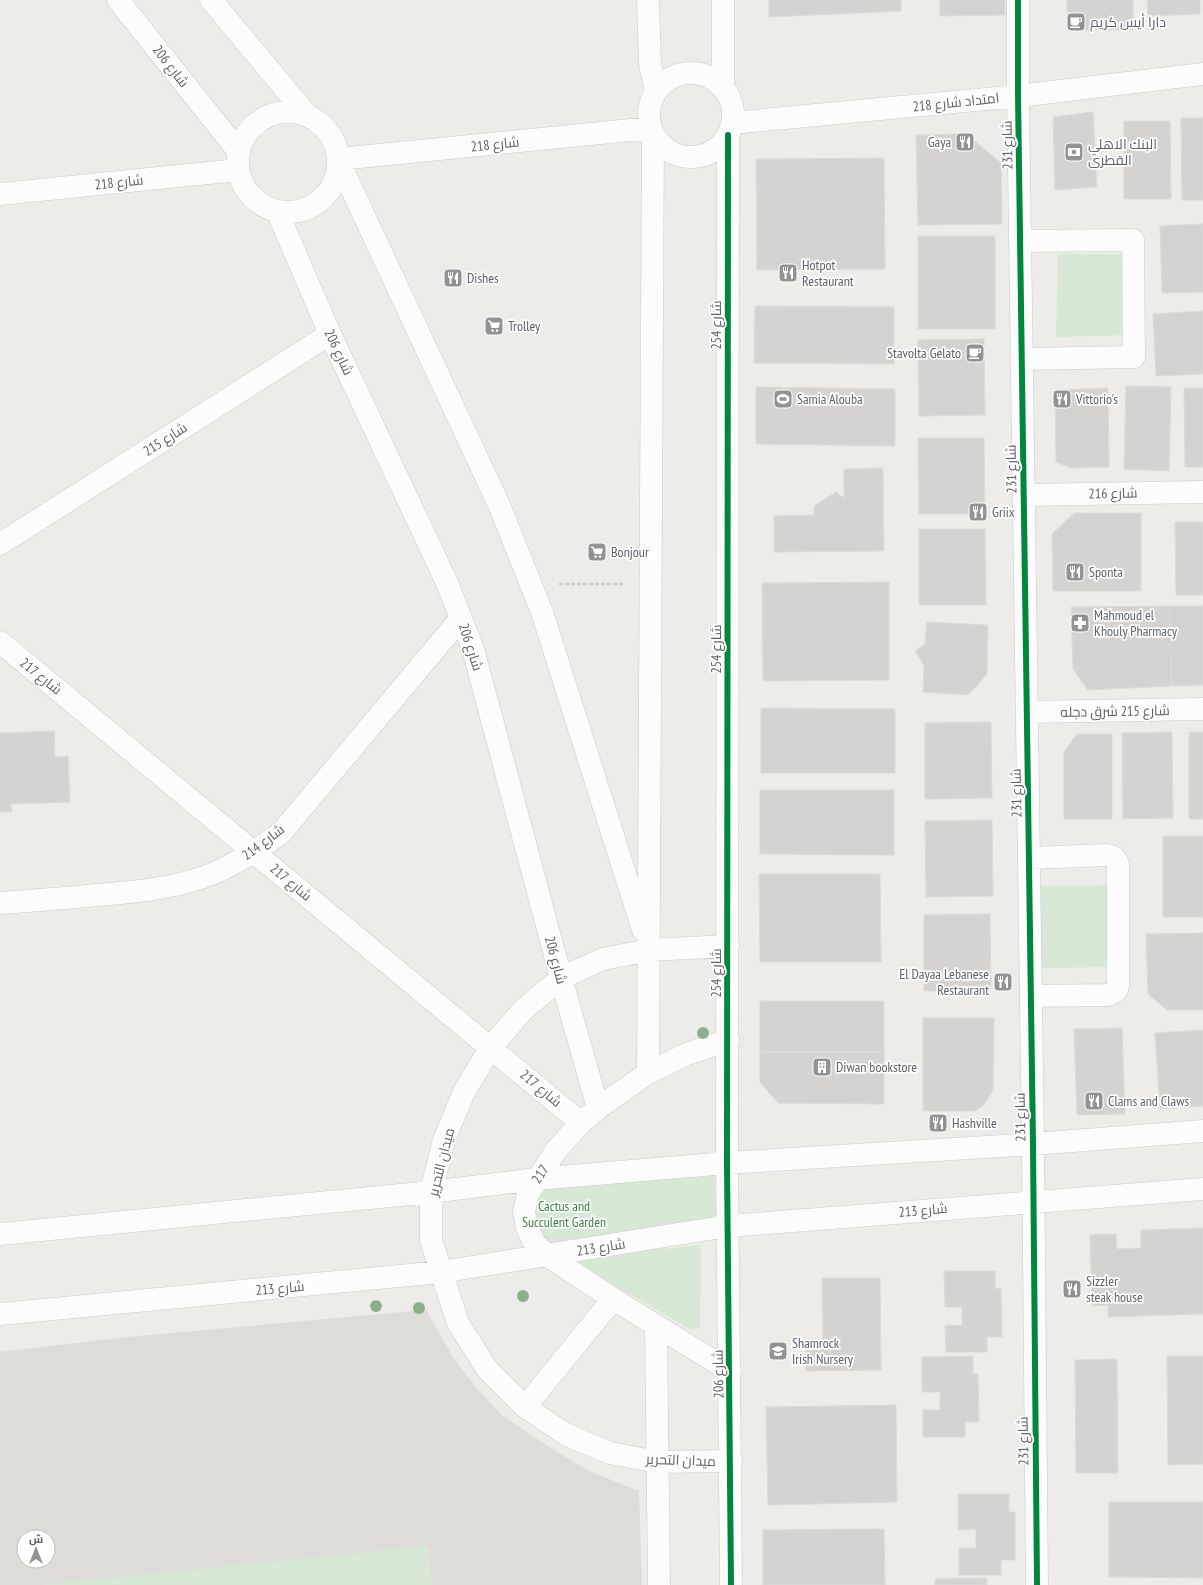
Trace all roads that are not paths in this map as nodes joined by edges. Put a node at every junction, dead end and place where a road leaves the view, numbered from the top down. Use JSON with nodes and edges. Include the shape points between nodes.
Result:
{"nodes":[{"id":1,"x":118,"y":0,"type":"edge"},
{"id":2,"x":211,"y":0,"type":"edge"},
{"id":3,"x":648,"y":0,"type":"edge"},
{"id":4,"x":723,"y":0,"type":"edge"},
{"id":5,"x":1018,"y":0,"type":"edge"},
{"id":6,"x":1203,"y":74,"type":"edge"},
{"id":7,"x":723,"y":87,"type":"junction"},
{"id":8,"x":656,"y":91,"type":"junction"},
{"id":9,"x":1018,"y":96,"type":"junction"},
{"id":10,"x":308,"y":115,"type":"junction"},
{"id":11,"x":730,"y":129,"type":"junction"},
{"id":12,"x":652,"y":131,"type":"junction"},
{"id":13,"x":238,"y":161,"type":"junction"},
{"id":14,"x":339,"y":161,"type":"junction"},
{"id":15,"x":0,"y":194,"type":"edge"},
{"id":16,"x":277,"y":211,"type":"junction"},
{"id":17,"x":1020,"y":241,"type":"junction"},
{"id":18,"x":330,"y":334,"type":"junction"},
{"id":19,"x":1022,"y":359,"type":"junction"},
{"id":20,"x":1203,"y":492,"type":"edge"},
{"id":21,"x":1024,"y":495,"type":"junction"},
{"id":22,"x":0,"y":544,"type":"edge"},
{"id":23,"x":461,"y":618,"type":"junction"},
{"id":24,"x":0,"y":642,"type":"edge"},
{"id":25,"x":1203,"y":708,"type":"edge"},
{"id":26,"x":1027,"y":712,"type":"junction"},
{"id":27,"x":255,"y":852,"type":"junction"},
{"id":28,"x":1029,"y":858,"type":"junction"},
{"id":29,"x":0,"y":904,"type":"edge"},
{"id":30,"x":728,"y":946,"type":"junction"},
{"id":31,"x":649,"y":950,"type":"junction"},
{"id":32,"x":561,"y":978,"type":"junction"},
{"id":33,"x":1031,"y":996,"type":"junction"},
{"id":34,"x":728,"y":1040,"type":"junction"},
{"id":35,"x":491,"y":1047,"type":"junction"},
{"id":36,"x":648,"y":1073,"type":"junction"},
{"id":37,"x":598,"y":1108,"type":"junction"},
{"id":38,"x":581,"y":1123,"type":"junction"},
{"id":39,"x":1203,"y":1131,"type":"edge"},
{"id":40,"x":1033,"y":1144,"type":"junction"},
{"id":41,"x":727,"y":1163,"type":"junction"},
{"id":42,"x":536,"y":1179,"type":"junction"},
{"id":43,"x":1203,"y":1189,"type":"edge"},
{"id":44,"x":431,"y":1192,"type":"junction"},
{"id":45,"x":1033,"y":1201,"type":"junction"},
{"id":46,"x":728,"y":1226,"type":"junction"},
{"id":47,"x":0,"y":1234,"type":"edge"},
{"id":48,"x":548,"y":1256,"type":"junction"},
{"id":49,"x":440,"y":1272,"type":"junction"},
{"id":50,"x":612,"y":1299,"type":"junction"},
{"id":51,"x":0,"y":1314,"type":"edge"},
{"id":52,"x":656,"y":1326,"type":"junction"},
{"id":53,"x":730,"y":1371,"type":"junction"},
{"id":54,"x":525,"y":1408,"type":"junction"},
{"id":55,"x":731,"y":1461,"type":"junction"},
{"id":56,"x":657,"y":1462,"type":"junction"},
{"id":57,"x":659,"y":1585,"type":"edge"},
{"id":58,"x":731,"y":1585,"type":"edge"},
{"id":59,"x":1037,"y":1585,"type":"edge"}],
"edges":[{"from":1,"to":13,"type":"street","name":"شارع 206"},
{"from":2,"to":10,"type":"street"},
{"from":3,"to":8,"type":"street","via":[[650,64]]},
{"from":4,"to":7,"type":"street"},
{"from":5,"to":9,"type":"street","name":"شارع 231"},
{"from":6,"to":9,"type":"street","name":"امتداد شارع 218"},
{"from":7,"to":8,"type":"street","via":[[713,78],[688,72],[664,82]]},
{"from":7,"to":11,"type":"street","via":[[730,98],[733,110]]},
{"from":8,"to":12,"type":"street","via":[[650,103]]},
{"from":9,"to":11,"type":"street","name":"امتداد شارع 218"},
{"from":9,"to":17,"type":"street","name":"شارع 231"},
{"from":10,"to":13,"type":"street","via":[[293,111],[278,112],[264,118],[252,126],[244,138]]},
{"from":10,"to":14,"type":"street","via":[[320,122],[330,133]]},
{"from":11,"to":12,"type":"street","via":[[722,144],[712,151],[690,156],[668,150]]},
{"from":11,"to":30,"type":"street","name":"شارع 254"},
{"from":12,"to":14,"type":"street","name":"شارع 218"},
{"from":12,"to":31,"type":"street"},
{"from":13,"to":15,"type":"street","name":"شارع 218"},
{"from":13,"to":16,"type":"street","via":[[243,184],[252,196],[263,206]]},
{"from":14,"to":16,"type":"street","via":[[336,179],[327,195],[313,206],[295,212]]},
{"from":14,"to":31,"type":"street","via":[[500,507],[531,584]]},
{"from":16,"to":18,"type":"street","name":"شارع 206"},
{"from":17,"to":19,"type":"street","name":"شارع 231"},
{"from":17,"to":19,"type":"street","via":[[1133,240],[1134,295],[1134,357]]},
{"from":18,"to":22,"type":"street","name":"شارع 215"},
{"from":18,"to":23,"type":"street","name":"شارع 206","via":[[448,585]]},
{"from":19,"to":21,"type":"street","name":"شارع 231"},
{"from":20,"to":21,"type":"street","name":"شارع 216"},
{"from":21,"to":26,"type":"street","name":"شارع 231"},
{"from":23,"to":27,"type":"street","name":"شارع 214","via":[[280,833]]},
{"from":23,"to":32,"type":"street","name":"شارع 206","via":[[473,649]]},
{"from":24,"to":27,"type":"street","name":"شارع 217"},
{"from":25,"to":26,"type":"street","name":"شارع 215 شرق دجله"},
{"from":26,"to":28,"type":"street","name":"شارع 231"},
{"from":27,"to":29,"type":"street","name":"شارع 214","via":[[205,877],[178,885]]},
{"from":27,"to":35,"type":"street","name":"شارع 217"},
{"from":28,"to":33,"type":"street","name":"شارع 231"},
{"from":28,"to":33,"type":"street","via":[[1107,855],[1114,857],[1118,863],[1116,991],[1108,995]]},
{"from":30,"to":31,"type":"street","name":"ميدان التحرير"},
{"from":30,"to":34,"type":"street","name":"شارع 254"},
{"from":31,"to":32,"type":"street","name":"ميدان التحرير","via":[[603,959]]},
{"from":31,"to":36,"type":"street"},
{"from":32,"to":35,"type":"street","name":"ميدان التحرير","via":[[523,1010]]},
{"from":32,"to":37,"type":"street","name":"شارع 206"},
{"from":33,"to":40,"type":"street","name":"شارع 231"},
{"from":34,"to":36,"type":"street","name":"217","via":[[687,1054]]},
{"from":34,"to":41,"type":"street","name":"شارع 254"},
{"from":35,"to":38,"type":"street","name":"شارع 217"},
{"from":35,"to":44,"type":"street","name":"ميدان التحرير","via":[[464,1092],[444,1140]]},
{"from":36,"to":37,"type":"street","name":"217"},
{"from":37,"to":38,"type":"street","name":"217"},
{"from":38,"to":42,"type":"street","name":"217"},
{"from":39,"to":40,"type":"street"},
{"from":40,"to":41,"type":"street"},
{"from":40,"to":45,"type":"street","name":"شارع 231"},
{"from":41,"to":42,"type":"street"},
{"from":41,"to":46,"type":"street","name":"شارع 206"},
{"from":42,"to":44,"type":"street"},
{"from":42,"to":48,"type":"street","name":"217","via":[[528,1194],[524,1211],[527,1228],[535,1244]]},
{"from":43,"to":45,"type":"street","name":"شارع 213"},
{"from":44,"to":47,"type":"street"},
{"from":44,"to":49,"type":"street","name":"ميدان التحرير","via":[[431,1240]]},
{"from":45,"to":46,"type":"street","name":"شارع 213"},
{"from":45,"to":59,"type":"street","name":"شارع 231"},
{"from":46,"to":48,"type":"street","name":"شارع 213"},
{"from":46,"to":53,"type":"street","name":"شارع 206"},
{"from":48,"to":49,"type":"street","name":"شارع 213"},
{"from":48,"to":50,"type":"street","name":"217"},
{"from":49,"to":51,"type":"street","name":"شارع 213"},
{"from":49,"to":54,"type":"street","name":"ميدان التحرير","via":[[458,1323],[487,1369]]},
{"from":50,"to":52,"type":"street","name":"217"},
{"from":50,"to":54,"type":"street"},
{"from":52,"to":53,"type":"street","name":"217"},
{"from":52,"to":56,"type":"street"},
{"from":53,"to":55,"type":"street","name":"شارع 206"},
{"from":54,"to":56,"type":"street","name":"ميدان التحرير","via":[[565,1434],[610,1453]]},
{"from":55,"to":56,"type":"street","name":"ميدان التحرير"},
{"from":55,"to":58,"type":"street","name":"شارع 206"},
{"from":56,"to":57,"type":"street"}]}
